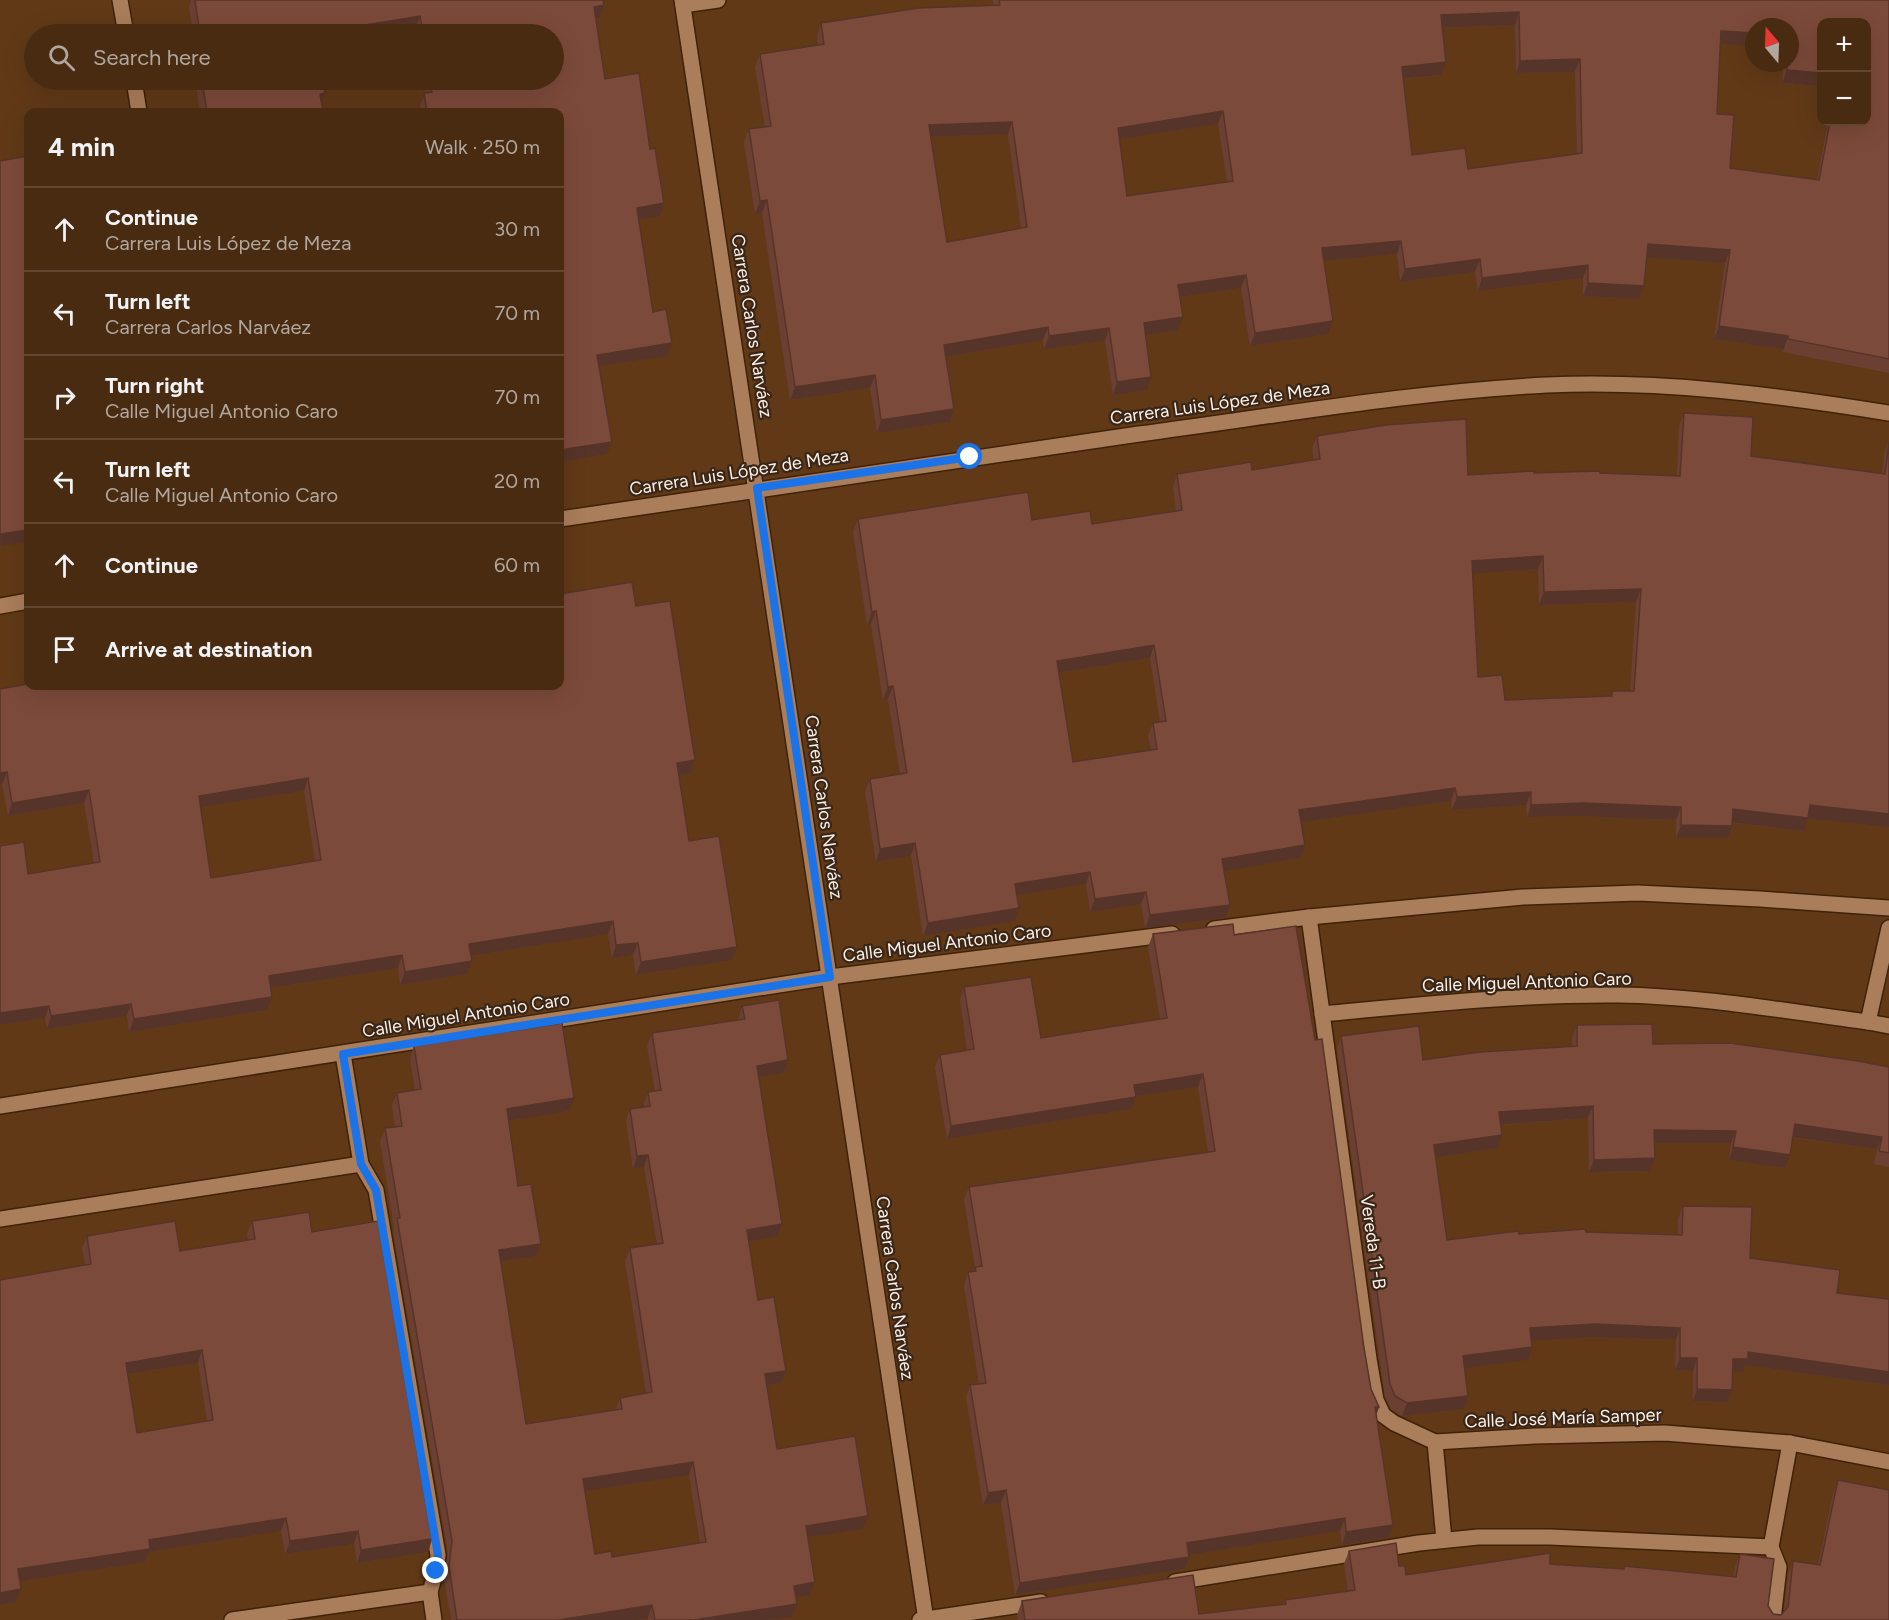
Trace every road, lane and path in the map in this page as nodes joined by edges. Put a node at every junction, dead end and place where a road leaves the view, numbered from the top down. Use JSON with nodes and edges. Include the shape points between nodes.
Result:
{"nodes":[{"id":1,"x":120,"y":0,"type":"edge"},
{"id":2,"x":718,"y":0,"type":"edge"},
{"id":3,"x":683,"y":2,"type":"edge"},
{"id":4,"x":124,"y":24,"type":"edge"},
{"id":5,"x":136,"y":90,"type":"edge"},
{"id":6,"x":139,"y":108,"type":"edge"},
{"id":7,"x":1889,"y":413,"type":"edge"},
{"id":8,"x":757,"y":488,"type":"junction"},
{"id":9,"x":564,"y":518,"type":"edge"},
{"id":10,"x":24,"y":603,"type":"edge"},
{"id":11,"x":0,"y":606,"type":"edge"},
{"id":12,"x":1889,"y":908,"type":"edge"},
{"id":13,"x":1309,"y":917,"type":"junction"},
{"id":14,"x":1889,"y":928,"type":"edge"},
{"id":15,"x":830,"y":977,"type":"junction"},
{"id":16,"x":1322,"y":1014,"type":"junction"},
{"id":17,"x":1868,"y":1022,"type":"junction"},
{"id":18,"x":1889,"y":1026,"type":"edge"},
{"id":19,"x":343,"y":1054,"type":"junction"},
{"id":20,"x":0,"y":1106,"type":"edge"},
{"id":21,"x":361,"y":1164,"type":"junction"},
{"id":22,"x":0,"y":1219,"type":"edge"},
{"id":23,"x":1435,"y":1442,"type":"junction"},
{"id":24,"x":1790,"y":1443,"type":"junction"},
{"id":25,"x":1889,"y":1462,"type":"edge"},
{"id":26,"x":1444,"y":1540,"type":"junction"},
{"id":27,"x":1771,"y":1547,"type":"junction"},
{"id":28,"x":1165,"y":1583,"type":"edge"},
{"id":29,"x":430,"y":1592,"type":"junction"},
{"id":30,"x":1051,"y":1600,"type":"edge"},
{"id":31,"x":232,"y":1620,"type":"edge"},
{"id":32,"x":434,"y":1620,"type":"edge"},
{"id":33,"x":924,"y":1620,"type":"edge"},
{"id":34,"x":1773,"y":1620,"type":"edge"}],
"edges":[{"from":1,"to":4,"type":"street"},
{"from":2,"to":3,"type":"street"},
{"from":3,"to":8,"type":"street","name":"Carrera Carlos Narváez"},
{"from":5,"to":6,"type":"street"},
{"from":7,"to":8,"type":"street","name":"Carrera Luis López de Meza","via":[[1736,390],[1550,385],[1446,392]]},
{"from":8,"to":9,"type":"street","name":"Carrera Luis López de Meza"},
{"from":8,"to":15,"type":"street","name":"Carrera Carlos Narváez"},
{"from":10,"to":11,"type":"street"},
{"from":12,"to":13,"type":"street","name":"Calle Miguel Antonio Caro","via":[[1638,893],[1523,897]]},
{"from":13,"to":15,"type":"street","name":"Calle Miguel Antonio Caro"},
{"from":13,"to":16,"type":"street"},
{"from":14,"to":17,"type":"street"},
{"from":15,"to":19,"type":"street","name":"Calle Miguel Antonio Caro"},
{"from":15,"to":33,"type":"street","name":"Carrera Carlos Narváez"},
{"from":16,"to":17,"type":"street","name":"Calle Miguel Antonio Caro","via":[[1619,995],[1717,1002]]},
{"from":16,"to":23,"type":"street","name":"Vereda 11-B","via":[[1376,1400],[1383,1415],[1394,1423]]},
{"from":17,"to":18,"type":"street","name":"Calle Miguel Antonio Caro"},
{"from":19,"to":20,"type":"street","name":"Calle Miguel Antonio Caro"},
{"from":19,"to":21,"type":"street","name":"Calle Miguel Antonio Caro"},
{"from":21,"to":22,"type":"street"},
{"from":21,"to":29,"type":"street","via":[[376,1190],[438,1555]]},
{"from":23,"to":24,"type":"street","name":"Calle José María Samper","via":[[1665,1432]]},
{"from":23,"to":26,"type":"street"},
{"from":24,"to":25,"type":"street","name":"Calle José María Samper"},
{"from":24,"to":27,"type":"street"},
{"from":26,"to":27,"type":"street","via":[[1550,1537]]},
{"from":26,"to":28,"type":"street"},
{"from":27,"to":34,"type":"street","via":[[1779,1567]]},
{"from":29,"to":31,"type":"street"},
{"from":29,"to":32,"type":"street"},
{"from":30,"to":33,"type":"street"}]}
